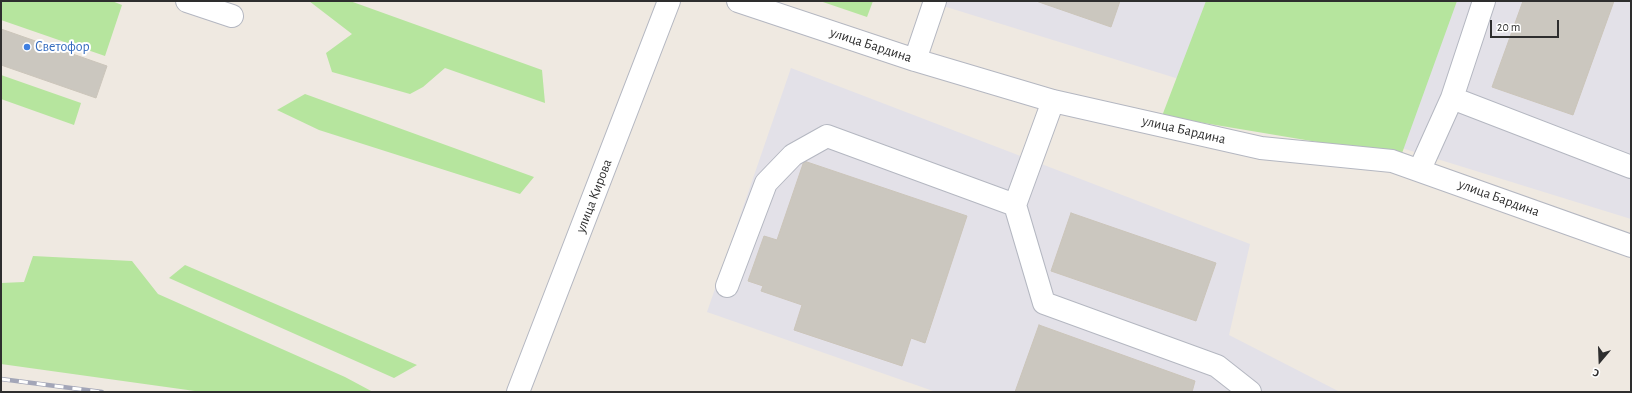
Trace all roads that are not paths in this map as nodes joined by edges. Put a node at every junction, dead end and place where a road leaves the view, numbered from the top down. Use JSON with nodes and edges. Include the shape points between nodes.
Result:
{"nodes":[{"id":1,"x":187,"y":1,"type":"edge"},
{"id":2,"x":669,"y":1,"type":"edge"},
{"id":3,"x":738,"y":1,"type":"edge"},
{"id":4,"x":936,"y":1,"type":"edge"},
{"id":5,"x":1484,"y":1,"type":"edge"},
{"id":6,"x":232,"y":16,"type":"dead end"},
{"id":7,"x":915,"y":60,"type":"junction"},
{"id":8,"x":1452,"y":98,"type":"junction"},
{"id":9,"x":1053,"y":101,"type":"junction"},
{"id":10,"x":1631,"y":167,"type":"edge"},
{"id":11,"x":1420,"y":169,"type":"junction"},
{"id":12,"x":1015,"y":205,"type":"junction"},
{"id":13,"x":1631,"y":246,"type":"edge"},
{"id":14,"x":727,"y":286,"type":"dead end"},
{"id":15,"x":518,"y":392,"type":"edge"},
{"id":16,"x":1250,"y":392,"type":"edge"}],
"edges":[{"from":1,"to":6,"type":"street"},
{"from":2,"to":15,"type":"street","name":"улица Кирова"},
{"from":3,"to":7,"type":"street","name":"улица Бардина"},
{"from":4,"to":7,"type":"street"},
{"from":5,"to":8,"type":"street"},
{"from":7,"to":9,"type":"street","name":"улица Бардина"},
{"from":8,"to":10,"type":"street"},
{"from":8,"to":11,"type":"street"},
{"from":9,"to":11,"type":"street","name":"улица Бардина","via":[[1261,148],[1392,161]]},
{"from":9,"to":12,"type":"street"},
{"from":11,"to":13,"type":"street","name":"улица Бардина"},
{"from":12,"to":14,"type":"street","via":[[828,136],[793,155],[766,183]]},
{"from":12,"to":16,"type":"street","via":[[1044,303],[1217,366]]}]}
